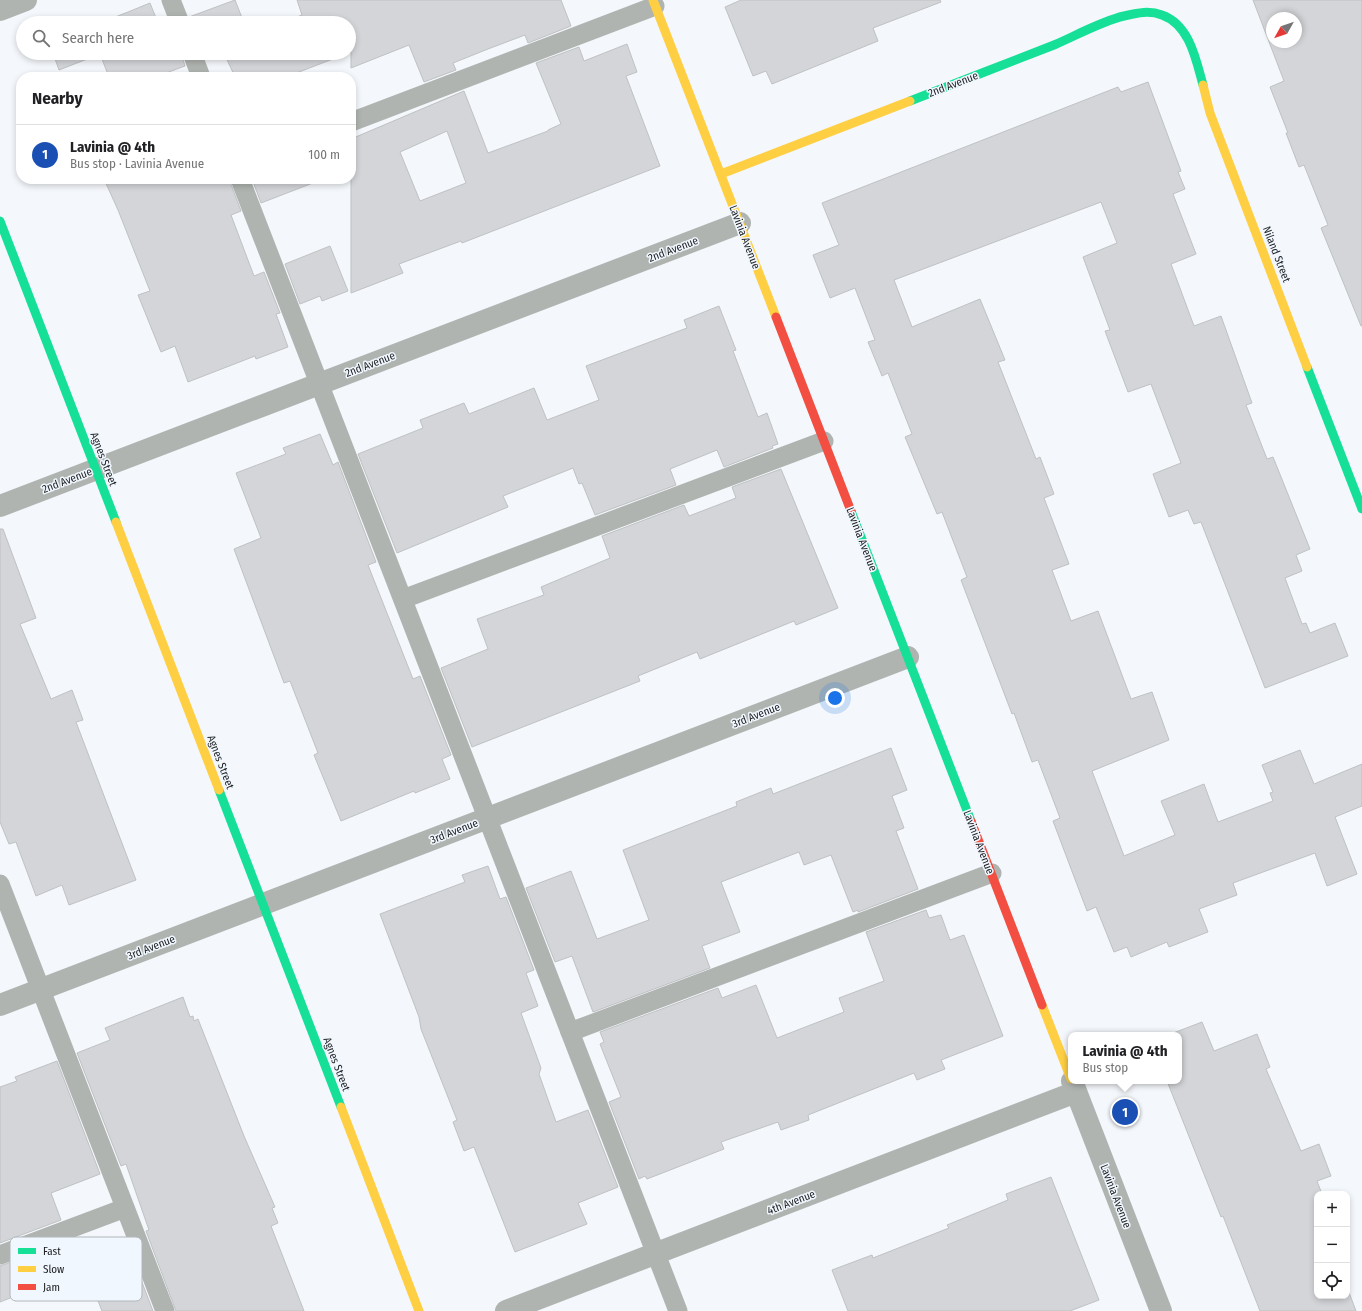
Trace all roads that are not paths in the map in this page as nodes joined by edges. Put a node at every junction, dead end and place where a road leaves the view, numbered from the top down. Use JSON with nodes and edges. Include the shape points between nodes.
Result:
{"nodes":[{"id":1,"x":26,"y":0,"type":"edge"},
{"id":2,"x":171,"y":0,"type":"edge"},
{"id":3,"x":654,"y":3,"type":"edge"},
{"id":4,"x":0,"y":10,"type":"edge"},
{"id":5,"x":1164,"y":15,"type":"joint"},
{"id":6,"x":177,"y":16,"type":"edge"},
{"id":7,"x":195,"y":60,"type":"edge"},
{"id":8,"x":199,"y":72,"type":"edge"},
{"id":9,"x":356,"y":120,"type":"edge"},
{"id":10,"x":721,"y":174,"type":"junction"},
{"id":11,"x":242,"y":184,"type":"edge"},
{"id":12,"x":0,"y":221,"type":"edge"},
{"id":13,"x":740,"y":223,"type":"junction"},
{"id":14,"x":320,"y":384,"type":"junction"},
{"id":15,"x":824,"y":441,"type":"junction"},
{"id":16,"x":95,"y":469,"type":"junction"},
{"id":17,"x":0,"y":506,"type":"edge"},
{"id":18,"x":1362,"y":509,"type":"edge"},
{"id":19,"x":402,"y":599,"type":"junction"},
{"id":20,"x":908,"y":657,"type":"junction"},
{"id":21,"x":488,"y":818,"type":"junction"},
{"id":22,"x":992,"y":874,"type":"junction"},
{"id":23,"x":0,"y":884,"type":"edge"},
{"id":24,"x":263,"y":904,"type":"junction"},
{"id":25,"x":41,"y":989,"type":"junction"},
{"id":26,"x":0,"y":1005,"type":"edge"},
{"id":27,"x":570,"y":1032,"type":"junction"},
{"id":28,"x":1068,"y":1071,"type":"edge"},
{"id":29,"x":1073,"y":1084,"type":"edge"},
{"id":30,"x":125,"y":1208,"type":"junction"},
{"id":31,"x":49,"y":1237,"type":"edge"},
{"id":32,"x":136,"y":1237,"type":"edge"},
{"id":33,"x":10,"y":1252,"type":"edge"},
{"id":34,"x":142,"y":1252,"type":"edge"},
{"id":35,"x":656,"y":1253,"type":"junction"},
{"id":36,"x":0,"y":1256,"type":"edge"},
{"id":37,"x":1156,"y":1310,"type":"edge"},
{"id":38,"x":165,"y":1311,"type":"edge"},
{"id":39,"x":419,"y":1311,"type":"edge"},
{"id":40,"x":506,"y":1311,"type":"edge"},
{"id":41,"x":678,"y":1311,"type":"edge"}],
"edges":[{"from":1,"to":4,"type":"street"},
{"from":2,"to":6,"type":"lane"},
{"from":3,"to":9,"type":"lane"},
{"from":3,"to":10,"type":"street","name":"Lavinia Avenue"},
{"from":5,"to":10,"type":"street","name":"2nd Avenue","via":[[1149,11],[1122,16]]},
{"from":5,"to":18,"type":"street","name":"Niland Street","via":[[1184,32],[1190,45],[1210,113]]},
{"from":7,"to":8,"type":"lane"},
{"from":10,"to":13,"type":"street","name":"Lavinia Avenue"},
{"from":11,"to":14,"type":"lane"},
{"from":12,"to":16,"type":"street","name":"Agnes Street"},
{"from":13,"to":14,"type":"street","name":"2nd Avenue"},
{"from":13,"to":15,"type":"street","name":"Lavinia Avenue"},
{"from":14,"to":16,"type":"street","name":"2nd Avenue"},
{"from":14,"to":19,"type":"lane"},
{"from":15,"to":19,"type":"lane"},
{"from":15,"to":20,"type":"street","name":"Lavinia Avenue"},
{"from":16,"to":17,"type":"street","name":"2nd Avenue"},
{"from":16,"to":24,"type":"street","name":"Agnes Street"},
{"from":19,"to":21,"type":"lane"},
{"from":20,"to":21,"type":"street","name":"3rd Avenue"},
{"from":20,"to":22,"type":"street","name":"Lavinia Avenue"},
{"from":21,"to":24,"type":"street","name":"3rd Avenue"},
{"from":21,"to":27,"type":"lane"},
{"from":22,"to":27,"type":"lane"},
{"from":22,"to":28,"type":"street","name":"Lavinia Avenue"},
{"from":23,"to":25,"type":"lane"},
{"from":24,"to":25,"type":"street","name":"3rd Avenue"},
{"from":24,"to":39,"type":"street","name":"Agnes Street"},
{"from":25,"to":26,"type":"street","name":"3rd Avenue"},
{"from":25,"to":30,"type":"lane"},
{"from":27,"to":35,"type":"lane"},
{"from":29,"to":35,"type":"street","name":"4th Avenue"},
{"from":29,"to":37,"type":"street","name":"Lavinia Avenue"},
{"from":30,"to":31,"type":"lane"},
{"from":30,"to":32,"type":"lane"},
{"from":33,"to":36,"type":"lane"},
{"from":34,"to":38,"type":"lane"},
{"from":35,"to":40,"type":"street","name":"4th Avenue"},
{"from":35,"to":41,"type":"lane"}]}
